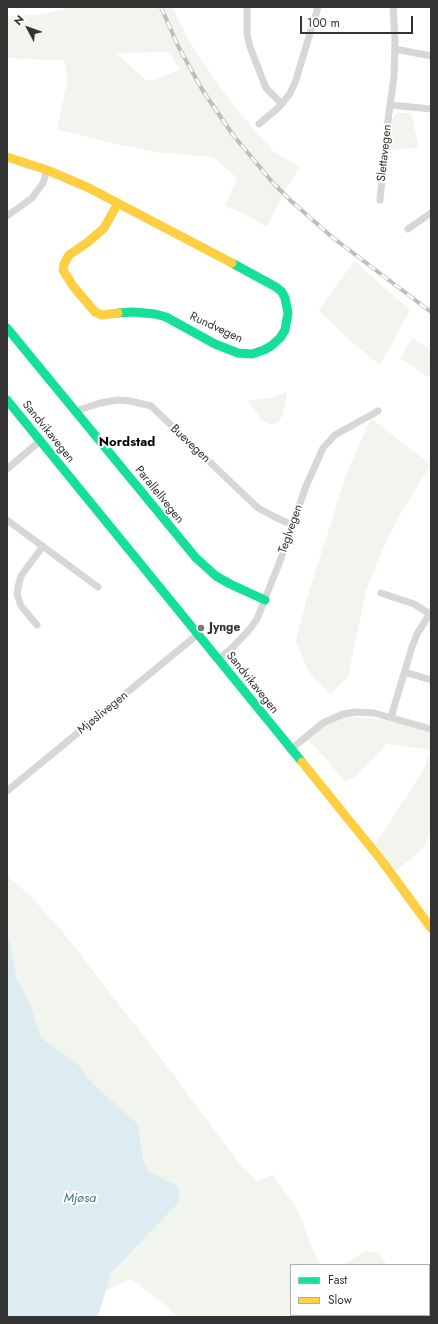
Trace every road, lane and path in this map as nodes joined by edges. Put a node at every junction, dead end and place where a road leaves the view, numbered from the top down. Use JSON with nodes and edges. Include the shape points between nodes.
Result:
{"nodes":[{"id":1,"x":247,"y":7,"type":"edge"},
{"id":2,"x":318,"y":7,"type":"edge"},
{"id":3,"x":394,"y":7,"type":"edge"},
{"id":4,"x":394,"y":49,"type":"junction"},
{"id":5,"x":431,"y":56,"type":"edge"},
{"id":6,"x":282,"y":104,"type":"junction"},
{"id":7,"x":390,"y":105,"type":"junction"},
{"id":8,"x":431,"y":109,"type":"edge"},
{"id":9,"x":259,"y":124,"type":"dead end"},
{"id":10,"x":7,"y":158,"type":"edge"},
{"id":11,"x":47,"y":170,"type":"junction"},
{"id":12,"x":380,"y":200,"type":"dead end"},
{"id":13,"x":118,"y":203,"type":"junction"},
{"id":14,"x":431,"y":213,"type":"edge"},
{"id":15,"x":7,"y":216,"type":"edge"},
{"id":16,"x":408,"y":229,"type":"dead end"},
{"id":17,"x":7,"y":328,"type":"edge"},
{"id":18,"x":7,"y":400,"type":"edge"},
{"id":19,"x":378,"y":411,"type":"dead end"},
{"id":20,"x":76,"y":413,"type":"junction"},
{"id":21,"x":40,"y":441,"type":"junction"},
{"id":22,"x":7,"y":469,"type":"edge"},
{"id":23,"x":7,"y":520,"type":"edge"},
{"id":24,"x":292,"y":525,"type":"junction"},
{"id":25,"x":43,"y":546,"type":"junction"},
{"id":26,"x":98,"y":587,"type":"dead end"},
{"id":27,"x":381,"y":593,"type":"dead end"},
{"id":28,"x":265,"y":600,"type":"junction"},
{"id":29,"x":430,"y":613,"type":"edge"},
{"id":30,"x":37,"y":625,"type":"dead end"},
{"id":31,"x":197,"y":635,"type":"junction"},
{"id":32,"x":218,"y":660,"type":"junction"},
{"id":33,"x":406,"y":672,"type":"junction"},
{"id":34,"x":431,"y":680,"type":"edge"},
{"id":35,"x":391,"y":717,"type":"junction"},
{"id":36,"x":431,"y":729,"type":"edge"},
{"id":37,"x":290,"y":750,"type":"junction"},
{"id":38,"x":8,"y":790,"type":"edge"},
{"id":39,"x":431,"y":928,"type":"edge"}],
"edges":[{"from":1,"to":6,"type":"street","via":[[250,47],[266,88]]},
{"from":2,"to":6,"type":"street","via":[[295,83]]},
{"from":3,"to":4,"type":"street","name":"Slettavegen"},
{"from":4,"to":5,"type":"street"},
{"from":4,"to":7,"type":"street","name":"Slettavegen"},
{"from":6,"to":9,"type":"street"},
{"from":7,"to":8,"type":"street"},
{"from":7,"to":12,"type":"street","name":"Slettavegen"},
{"from":10,"to":11,"type":"street","name":"Rundvegen"},
{"from":11,"to":13,"type":"street","name":"Rundvegen"},
{"from":11,"to":15,"type":"street","via":[[32,198]]},
{"from":13,"to":13,"type":"street","name":"Rundvegen","via":[[276,287],[285,298],[288,313],[285,330],[280,338],[264,350],[252,354],[238,353],[215,344],[166,317],[133,312],[102,315],[95,312],[73,286],[63,270],[64,264],[69,255],[104,228]]},
{"from":14,"to":16,"type":"street"},
{"from":17,"to":20,"type":"street","name":"Parallellvegen"},
{"from":18,"to":21,"type":"street","name":"Sandvikavegen"},
{"from":19,"to":24,"type":"street","name":"Teglvegen","via":[[335,435],[326,444],[316,461]]},
{"from":20,"to":24,"type":"street","name":"Buevegen","via":[[89,406],[118,400],[151,406],[258,508]]},
{"from":20,"to":28,"type":"street","name":"Parallellvegen","via":[[196,558],[216,576]]},
{"from":21,"to":22,"type":"street"},
{"from":21,"to":31,"type":"street","name":"Sandvikavegen"},
{"from":23,"to":25,"type":"street"},
{"from":24,"to":28,"type":"street","name":"Teglvegen"},
{"from":25,"to":26,"type":"street"},
{"from":25,"to":30,"type":"street","via":[[21,576],[17,594],[21,606]]},
{"from":27,"to":29,"type":"street","via":[[414,604]]},
{"from":28,"to":32,"type":"street","name":"Teglvegen","via":[[249,630]]},
{"from":29,"to":33,"type":"street","via":[[417,634]]},
{"from":31,"to":32,"type":"street","name":"Sandvikavegen"},
{"from":31,"to":38,"type":"street","name":"Mjøslivegen"},
{"from":32,"to":37,"type":"street","name":"Sandvikavegen"},
{"from":33,"to":34,"type":"street"},
{"from":33,"to":35,"type":"street"},
{"from":35,"to":36,"type":"street"},
{"from":35,"to":37,"type":"street","via":[[362,711],[343,714],[323,723]]},
{"from":37,"to":39,"type":"street","name":"Sandvikavegen","via":[[382,861]]}]}
